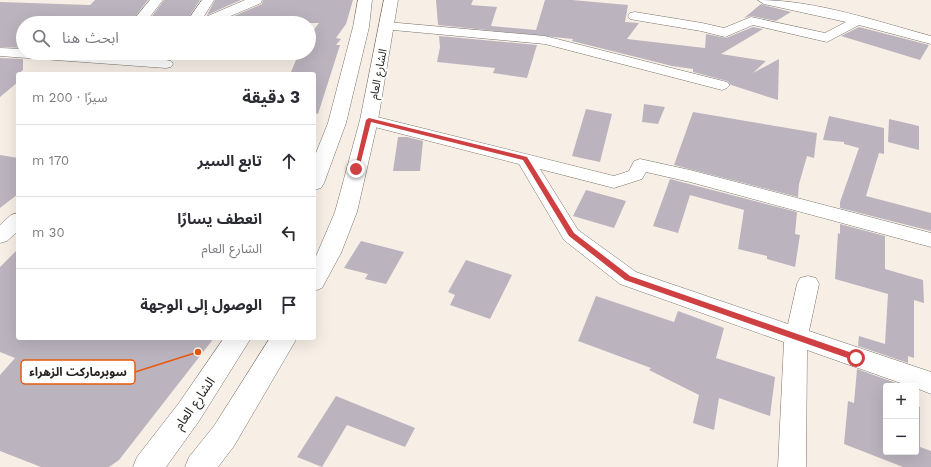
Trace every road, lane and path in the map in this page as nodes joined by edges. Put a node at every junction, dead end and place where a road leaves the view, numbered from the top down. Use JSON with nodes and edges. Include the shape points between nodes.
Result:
{"nodes":[{"id":1,"x":157,"y":0,"type":"edge"},
{"id":2,"x":208,"y":0,"type":"edge"},
{"id":3,"x":256,"y":0,"type":"edge"},
{"id":4,"x":366,"y":0,"type":"edge"},
{"id":5,"x":391,"y":0,"type":"edge"},
{"id":6,"x":764,"y":0,"type":"edge"},
{"id":7,"x":144,"y":16,"type":"edge"},
{"id":8,"x":198,"y":16,"type":"edge"},
{"id":9,"x":218,"y":16,"type":"edge"},
{"id":10,"x":635,"y":16,"type":"dead end"},
{"id":11,"x":857,"y":21,"type":"junction"},
{"id":12,"x":387,"y":26,"type":"junction"},
{"id":13,"x":931,"y":40,"type":"edge"},
{"id":14,"x":0,"y":52,"type":"edge"},
{"id":15,"x":16,"y":53,"type":"edge"},
{"id":16,"x":133,"y":60,"type":"edge"},
{"id":17,"x":166,"y":64,"type":"edge"},
{"id":18,"x":722,"y":85,"type":"dead end"},
{"id":19,"x":369,"y":120,"type":"junction"},
{"id":20,"x":525,"y":159,"type":"junction"},
{"id":21,"x":316,"y":177,"type":"edge"},
{"id":22,"x":16,"y":222,"type":"edge"},
{"id":23,"x":0,"y":236,"type":"edge"},
{"id":24,"x":931,"y":240,"type":"edge"},
{"id":25,"x":316,"y":278,"type":"edge"},
{"id":26,"x":808,"y":284,"type":"dead end"},
{"id":27,"x":796,"y":337,"type":"junction"},
{"id":28,"x":237,"y":340,"type":"edge"},
{"id":29,"x":283,"y":340,"type":"edge"},
{"id":30,"x":931,"y":383,"type":"edge"},
{"id":31,"x":148,"y":467,"type":"edge"},
{"id":32,"x":200,"y":467,"type":"edge"},
{"id":33,"x":792,"y":467,"type":"edge"}],
"edges":[{"from":1,"to":7,"type":"street"},
{"from":2,"to":8,"type":"street"},
{"from":3,"to":9,"type":"street"},
{"from":4,"to":21,"type":"main road","via":[[337,123]]},
{"from":5,"to":12,"type":"main road","name":"الشارع العام"},
{"from":6,"to":11,"type":"street"},
{"from":10,"to":11,"type":"street","via":[[725,33],[751,22],[827,38]]},
{"from":11,"to":13,"type":"street"},
{"from":12,"to":18,"type":"street","via":[[545,40]]},
{"from":12,"to":19,"type":"main road","name":"الشارع العام"},
{"from":14,"to":15,"type":"street"},
{"from":16,"to":17,"type":"street"},
{"from":19,"to":20,"type":"street"},
{"from":19,"to":25,"type":"main road","name":"الشارع العام","via":[[346,212],[330,253]]},
{"from":20,"to":24,"type":"street","via":[[614,182],[636,175],[640,165]]},
{"from":20,"to":27,"type":"street","via":[[571,235],[628,278]]},
{"from":22,"to":23,"type":"street"},
{"from":26,"to":27,"type":"street"},
{"from":27,"to":30,"type":"street"},
{"from":27,"to":33,"type":"street"},
{"from":28,"to":31,"type":"main road","name":"الشارع العام","via":[[189,412]]},
{"from":29,"to":32,"type":"main road","via":[[224,436]]}]}
